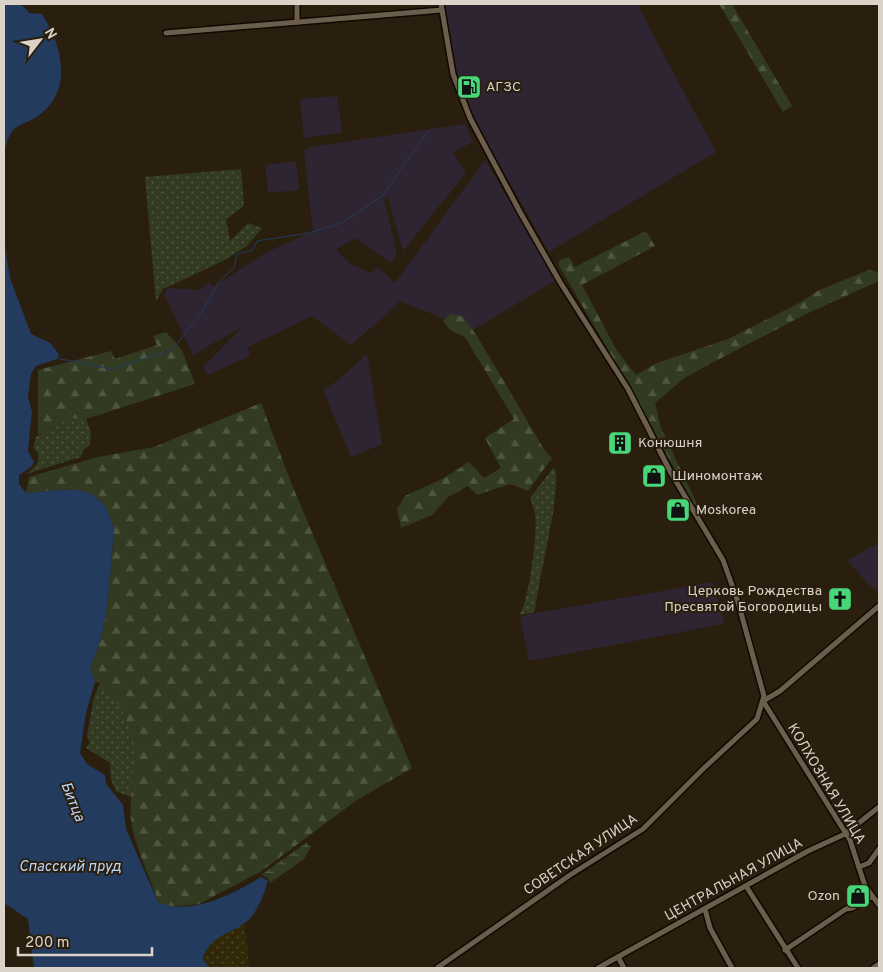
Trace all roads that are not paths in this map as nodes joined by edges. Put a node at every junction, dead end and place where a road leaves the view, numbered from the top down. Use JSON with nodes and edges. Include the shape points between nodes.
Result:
{"nodes":[{"id":1,"x":297,"y":4,"type":"edge"},
{"id":2,"x":441,"y":4,"type":"edge"},
{"id":3,"x":442,"y":10,"type":"junction"},
{"id":4,"x":297,"y":22,"type":"junction"},
{"id":5,"x":166,"y":33,"type":"dead end"},
{"id":6,"x":879,"y":606,"type":"edge"},
{"id":7,"x":763,"y":701,"type":"junction"},
{"id":8,"x":879,"y":807,"type":"edge"},
{"id":9,"x":845,"y":834,"type":"junction"},
{"id":10,"x":879,"y":849,"type":"edge"},
{"id":11,"x":858,"y":867,"type":"junction"},
{"id":12,"x":746,"y":886,"type":"junction"},
{"id":13,"x":871,"y":897,"type":"junction"},
{"id":14,"x":879,"y":905,"type":"edge"},
{"id":15,"x":705,"y":909,"type":"junction"},
{"id":16,"x":785,"y":950,"type":"junction"},
{"id":17,"x":618,"y":957,"type":"junction"},
{"id":18,"x":879,"y":964,"type":"edge"},
{"id":19,"x":437,"y":968,"type":"edge"},
{"id":20,"x":598,"y":968,"type":"edge"},
{"id":21,"x":624,"y":968,"type":"edge"},
{"id":22,"x":732,"y":968,"type":"edge"},
{"id":23,"x":798,"y":968,"type":"edge"},
{"id":24,"x":873,"y":968,"type":"edge"}],
"edges":[{"from":1,"to":4,"type":"street"},
{"from":2,"to":3,"type":"street","name":"СОВЕТСКАЯ УЛИЦА"},
{"from":3,"to":4,"type":"street"},
{"from":3,"to":7,"type":"street","name":"СОВЕТСКАЯ УЛИЦА","via":[[453,74],[470,118],[560,282],[628,389],[671,473],[723,560],[738,602]]},
{"from":4,"to":5,"type":"street"},
{"from":6,"to":7,"type":"street","via":[[780,691]]},
{"from":7,"to":9,"type":"street","name":"КОЛХОЗНАЯ УЛИЦА"},
{"from":7,"to":19,"type":"street","name":"СОВЕТСКАЯ УЛИЦА","via":[[754,723],[643,829],[570,875]]},
{"from":8,"to":9,"type":"street","name":"ЦЕНТРАЛЬНАЯ УЛИЦА"},
{"from":9,"to":11,"type":"street","name":"КОЛХОЗНАЯ УЛИЦА"},
{"from":9,"to":12,"type":"street","name":"ЦЕНТРАЛЬНАЯ УЛИЦА"},
{"from":10,"to":11,"type":"street","via":[[869,862]]},
{"from":11,"to":13,"type":"street","name":"КОЛХОЗНАЯ УЛИЦА"},
{"from":12,"to":15,"type":"street","name":"ЦЕНТРАЛЬНАЯ УЛИЦА"},
{"from":12,"to":16,"type":"street"},
{"from":13,"to":14,"type":"street","name":"КОЛХОЗНАЯ УЛИЦА"},
{"from":13,"to":16,"type":"street","via":[[846,909]]},
{"from":15,"to":17,"type":"street","name":"ЦЕНТРАЛЬНАЯ УЛИЦА"},
{"from":15,"to":22,"type":"street","via":[[713,935]]},
{"from":16,"to":23,"type":"street"},
{"from":17,"to":20,"type":"street","name":"ЦЕНТРАЛЬНАЯ УЛИЦА"},
{"from":17,"to":21,"type":"street"},
{"from":18,"to":24,"type":"street"}]}
